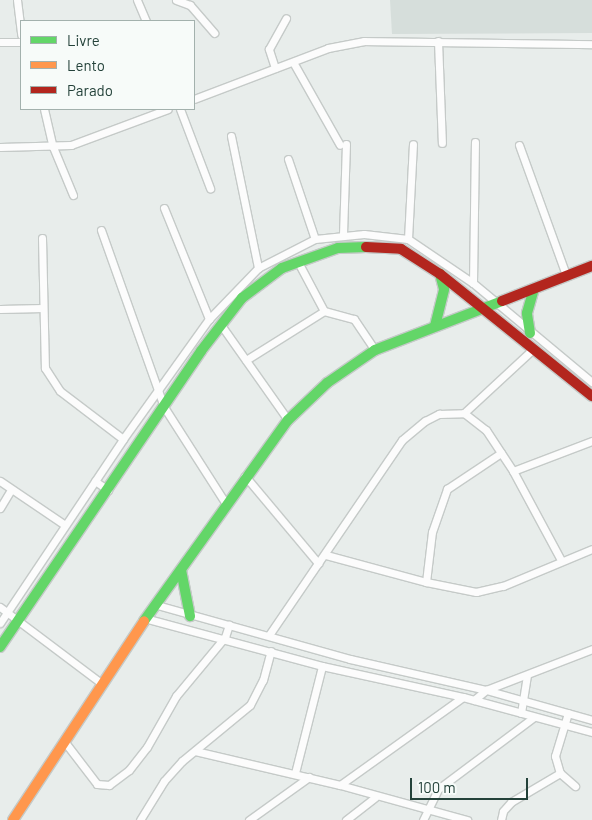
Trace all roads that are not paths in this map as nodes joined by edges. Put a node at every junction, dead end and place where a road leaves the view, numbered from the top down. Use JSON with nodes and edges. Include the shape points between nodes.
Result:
{"nodes":[{"id":1,"x":17,"y":0,"type":"edge"},
{"id":2,"x":137,"y":0,"type":"edge"},
{"id":3,"x":176,"y":0,"type":"edge"},
{"id":4,"x":286,"y":18,"type":"dead end"},
{"id":5,"x":146,"y":20,"type":"edge"},
{"id":6,"x":20,"y":26,"type":"edge"},
{"id":7,"x":214,"y":33,"type":"dead end"},
{"id":8,"x":438,"y":41,"type":"junction"},
{"id":9,"x":0,"y":42,"type":"edge"},
{"id":10,"x":20,"y":42,"type":"edge"},
{"id":11,"x":592,"y":44,"type":"edge"},
{"id":12,"x":293,"y":62,"type":"junction"},
{"id":13,"x":275,"y":68,"type":"junction"},
{"id":14,"x":195,"y":99,"type":"edge"},
{"id":15,"x":44,"y":110,"type":"edge"},
{"id":16,"x":165,"y":110,"type":"edge"},
{"id":17,"x":180,"y":110,"type":"edge"},
{"id":18,"x":231,"y":136,"type":"dead end"},
{"id":19,"x":475,"y":142,"type":"dead end"},
{"id":20,"x":442,"y":143,"type":"dead end"},
{"id":21,"x":413,"y":144,"type":"dead end"},
{"id":22,"x":519,"y":145,"type":"dead end"},
{"id":23,"x":0,"y":147,"type":"edge"},
{"id":24,"x":53,"y":147,"type":"junction"},
{"id":25,"x":288,"y":159,"type":"dead end"},
{"id":26,"x":210,"y":188,"type":"dead end"},
{"id":27,"x":73,"y":195,"type":"dead end"},
{"id":28,"x":164,"y":208,"type":"dead end"},
{"id":29,"x":101,"y":230,"type":"dead end"},
{"id":30,"x":343,"y":234,"type":"junction"},
{"id":31,"x":42,"y":238,"type":"dead end"},
{"id":32,"x":315,"y":239,"type":"junction"},
{"id":33,"x":408,"y":239,"type":"junction"},
{"id":34,"x":298,"y":262,"type":"junction"},
{"id":35,"x":592,"y":266,"type":"edge"},
{"id":36,"x":258,"y":268,"type":"junction"},
{"id":37,"x":440,"y":274,"type":"junction"},
{"id":38,"x":566,"y":275,"type":"junction"},
{"id":39,"x":473,"y":283,"type":"junction"},
{"id":40,"x":534,"y":289,"type":"junction"},
{"id":41,"x":498,"y":304,"type":"junction"},
{"id":42,"x":43,"y":308,"type":"junction"},
{"id":43,"x":0,"y":309,"type":"edge"},
{"id":44,"x":483,"y":309,"type":"junction"},
{"id":45,"x":324,"y":312,"type":"junction"},
{"id":46,"x":208,"y":319,"type":"junction"},
{"id":47,"x":222,"y":324,"type":"junction"},
{"id":48,"x":435,"y":326,"type":"junction"},
{"id":49,"x":530,"y":333,"type":"junction"},
{"id":50,"x":533,"y":349,"type":"junction"},
{"id":51,"x":375,"y":350,"type":"junction"},
{"id":52,"x":246,"y":360,"type":"junction"},
{"id":53,"x":592,"y":382,"type":"edge"},
{"id":54,"x":159,"y":388,"type":"junction"},
{"id":55,"x":592,"y":396,"type":"edge"},
{"id":56,"x":164,"y":408,"type":"junction"},
{"id":57,"x":464,"y":413,"type":"junction"},
{"id":58,"x":288,"y":420,"type":"junction"},
{"id":59,"x":123,"y":439,"type":"junction"},
{"id":60,"x":591,"y":444,"type":"edge"},
{"id":61,"x":501,"y":453,"type":"junction"},
{"id":62,"x":513,"y":471,"type":"junction"},
{"id":63,"x":245,"y":476,"type":"junction"},
{"id":64,"x":94,"y":481,"type":"junction"},
{"id":65,"x":1,"y":485,"type":"edge"},
{"id":66,"x":11,"y":490,"type":"junction"},
{"id":67,"x":108,"y":490,"type":"junction"},
{"id":68,"x":226,"y":504,"type":"junction"},
{"id":69,"x":0,"y":508,"type":"edge"},
{"id":70,"x":65,"y":525,"type":"junction"},
{"id":71,"x":592,"y":549,"type":"edge"},
{"id":72,"x":326,"y":555,"type":"junction"},
{"id":73,"x":561,"y":560,"type":"junction"},
{"id":74,"x":318,"y":563,"type":"junction"},
{"id":75,"x":181,"y":570,"type":"junction"},
{"id":76,"x":426,"y":582,"type":"junction"},
{"id":77,"x":157,"y":605,"type":"junction"},
{"id":78,"x":0,"y":607,"type":"edge"},
{"id":79,"x":7,"y":612,"type":"junction"},
{"id":80,"x":190,"y":616,"type":"junction"},
{"id":81,"x":148,"y":619,"type":"junction"},
{"id":82,"x":20,"y":622,"type":"junction"},
{"id":83,"x":0,"y":623,"type":"edge"},
{"id":84,"x":228,"y":625,"type":"junction"},
{"id":85,"x":269,"y":635,"type":"junction"},
{"id":86,"x":225,"y":637,"type":"junction"},
{"id":87,"x":0,"y":647,"type":"edge"},
{"id":88,"x":592,"y":649,"type":"edge"},
{"id":89,"x":270,"y":651,"type":"junction"},
{"id":90,"x":322,"y":666,"type":"junction"},
{"id":91,"x":526,"y":674,"type":"junction"},
{"id":92,"x":101,"y":683,"type":"junction"},
{"id":93,"x":486,"y":690,"type":"junction"},
{"id":94,"x":463,"y":697,"type":"junction"},
{"id":95,"x":474,"y":700,"type":"junction"},
{"id":96,"x":523,"y":701,"type":"junction"},
{"id":97,"x":521,"y":713,"type":"junction"},
{"id":98,"x":568,"y":713,"type":"junction"},
{"id":99,"x":534,"y":718,"type":"junction"},
{"id":100,"x":592,"y":720,"type":"edge"},
{"id":101,"x":565,"y":725,"type":"junction"},
{"id":102,"x":592,"y":732,"type":"edge"},
{"id":103,"x":64,"y":741,"type":"junction"},
{"id":104,"x":195,"y":751,"type":"junction"},
{"id":105,"x":560,"y":773,"type":"junction"},
{"id":106,"x":295,"y":774,"type":"junction"},
{"id":107,"x":308,"y":778,"type":"junction"},
{"id":108,"x":340,"y":785,"type":"junction"},
{"id":109,"x":575,"y":786,"type":"dead end"},
{"id":110,"x":375,"y":796,"type":"junction"},
{"id":111,"x":426,"y":809,"type":"junction"},
{"id":112,"x":16,"y":819,"type":"edge"},
{"id":113,"x":140,"y":820,"type":"edge"},
{"id":114,"x":249,"y":820,"type":"edge"},
{"id":115,"x":346,"y":820,"type":"edge"},
{"id":116,"x":423,"y":820,"type":"edge"},
{"id":117,"x":467,"y":820,"type":"edge"},
{"id":118,"x":501,"y":820,"type":"edge"}],
"edges":[{"from":1,"to":6,"type":"street"},
{"from":2,"to":5,"type":"street"},
{"from":3,"to":7,"type":"street","via":[[190,5]]},
{"from":4,"to":13,"type":"street","via":[[269,49]]},
{"from":8,"to":11,"type":"street"},
{"from":8,"to":12,"type":"street","via":[[346,44]]},
{"from":8,"to":20,"type":"street"},
{"from":9,"to":10,"type":"street"},
{"from":12,"to":13,"type":"street"},
{"from":12,"to":30,"type":"street","via":[[343,145]]},
{"from":13,"to":14,"type":"street"},
{"from":15,"to":24,"type":"street"},
{"from":16,"to":24,"type":"street","via":[[84,141]]},
{"from":17,"to":26,"type":"street"},
{"from":18,"to":36,"type":"street"},
{"from":19,"to":39,"type":"street"},
{"from":21,"to":33,"type":"street"},
{"from":22,"to":38,"type":"street"},
{"from":23,"to":24,"type":"street"},
{"from":24,"to":27,"type":"street"},
{"from":25,"to":32,"type":"street"},
{"from":28,"to":46,"type":"street","via":[[184,266]]},
{"from":29,"to":54,"type":"street"},
{"from":30,"to":32,"type":"street"},
{"from":30,"to":33,"type":"street"},
{"from":31,"to":42,"type":"street"},
{"from":32,"to":36,"type":"street"},
{"from":33,"to":39,"type":"street"},
{"from":34,"to":37,"type":"street","via":[[338,248],[390,246],[401,249]]},
{"from":34,"to":45,"type":"street"},
{"from":34,"to":47,"type":"street","via":[[265,278],[242,298]]},
{"from":35,"to":38,"type":"street"},
{"from":36,"to":46,"type":"street"},
{"from":37,"to":44,"type":"street"},
{"from":37,"to":48,"type":"street","via":[[444,289]]},
{"from":38,"to":40,"type":"street"},
{"from":39,"to":41,"type":"street"},
{"from":40,"to":41,"type":"street"},
{"from":40,"to":49,"type":"street","via":[[527,313]]},
{"from":41,"to":44,"type":"street"},
{"from":41,"to":49,"type":"street"},
{"from":42,"to":43,"type":"street"},
{"from":42,"to":59,"type":"street","via":[[44,358],[50,380]]},
{"from":44,"to":48,"type":"street"},
{"from":44,"to":50,"type":"street"},
{"from":45,"to":51,"type":"street","via":[[354,319]]},
{"from":45,"to":52,"type":"street"},
{"from":46,"to":54,"type":"street"},
{"from":47,"to":52,"type":"street"},
{"from":47,"to":56,"type":"street"},
{"from":48,"to":51,"type":"street"},
{"from":49,"to":53,"type":"street"},
{"from":50,"to":55,"type":"street"},
{"from":50,"to":57,"type":"street"},
{"from":51,"to":58,"type":"street","via":[[327,383]]},
{"from":52,"to":58,"type":"street"},
{"from":54,"to":56,"type":"street"},
{"from":54,"to":59,"type":"street"},
{"from":56,"to":67,"type":"street"},
{"from":56,"to":68,"type":"street"},
{"from":57,"to":61,"type":"street","via":[[486,430]]},
{"from":57,"to":72,"type":"street","via":[[439,414],[402,440]]},
{"from":58,"to":63,"type":"street"},
{"from":59,"to":64,"type":"street"},
{"from":60,"to":62,"type":"street"},
{"from":61,"to":62,"type":"street"},
{"from":61,"to":76,"type":"street","via":[[447,489],[432,532]]},
{"from":62,"to":73,"type":"street"},
{"from":63,"to":68,"type":"street"},
{"from":63,"to":74,"type":"street"},
{"from":64,"to":67,"type":"street"},
{"from":64,"to":70,"type":"street"},
{"from":65,"to":66,"type":"street"},
{"from":66,"to":69,"type":"street"},
{"from":66,"to":70,"type":"street"},
{"from":67,"to":82,"type":"street"},
{"from":68,"to":75,"type":"street"},
{"from":70,"to":79,"type":"street"},
{"from":71,"to":73,"type":"street"},
{"from":72,"to":74,"type":"street"},
{"from":72,"to":76,"type":"street"},
{"from":73,"to":76,"type":"street","via":[[503,586],[483,591]]},
{"from":74,"to":85,"type":"street"},
{"from":75,"to":77,"type":"street"},
{"from":75,"to":80,"type":"street"},
{"from":77,"to":80,"type":"street"},
{"from":77,"to":81,"type":"street"},
{"from":78,"to":79,"type":"street"},
{"from":79,"to":82,"type":"street"},
{"from":79,"to":83,"type":"street"},
{"from":80,"to":84,"type":"street"},
{"from":81,"to":86,"type":"street"},
{"from":81,"to":92,"type":"street"},
{"from":82,"to":87,"type":"street"},
{"from":82,"to":92,"type":"street"},
{"from":84,"to":85,"type":"street"},
{"from":84,"to":86,"type":"street"},
{"from":85,"to":93,"type":"street","via":[[350,659]]},
{"from":86,"to":89,"type":"street"},
{"from":86,"to":103,"type":"street","via":[[176,696],[147,747],[129,770],[109,785],[97,784]]},
{"from":88,"to":91,"type":"street"},
{"from":89,"to":90,"type":"street"},
{"from":89,"to":104,"type":"street","via":[[262,680],[250,705]]},
{"from":90,"to":94,"type":"street"},
{"from":90,"to":106,"type":"street"},
{"from":91,"to":93,"type":"street"},
{"from":91,"to":96,"type":"street"},
{"from":92,"to":103,"type":"street"},
{"from":93,"to":95,"type":"street"},
{"from":93,"to":96,"type":"street"},
{"from":94,"to":95,"type":"street"},
{"from":94,"to":108,"type":"street"},
{"from":95,"to":97,"type":"street"},
{"from":96,"to":97,"type":"street"},
{"from":96,"to":98,"type":"street"},
{"from":97,"to":99,"type":"street"},
{"from":98,"to":100,"type":"street"},
{"from":98,"to":101,"type":"street"},
{"from":99,"to":101,"type":"street"},
{"from":99,"to":111,"type":"street","via":[[438,789]]},
{"from":101,"to":102,"type":"street"},
{"from":101,"to":105,"type":"street","via":[[555,756]]},
{"from":103,"to":112,"type":"street"},
{"from":104,"to":106,"type":"street"},
{"from":104,"to":113,"type":"street","via":[[164,782]]},
{"from":105,"to":109,"type":"street"},
{"from":105,"to":118,"type":"street","via":[[511,802],[503,811]]},
{"from":106,"to":107,"type":"street"},
{"from":107,"to":108,"type":"street"},
{"from":107,"to":114,"type":"street"},
{"from":108,"to":110,"type":"street"},
{"from":110,"to":111,"type":"street"},
{"from":110,"to":115,"type":"street"},
{"from":111,"to":116,"type":"street"},
{"from":111,"to":117,"type":"street"}]}
